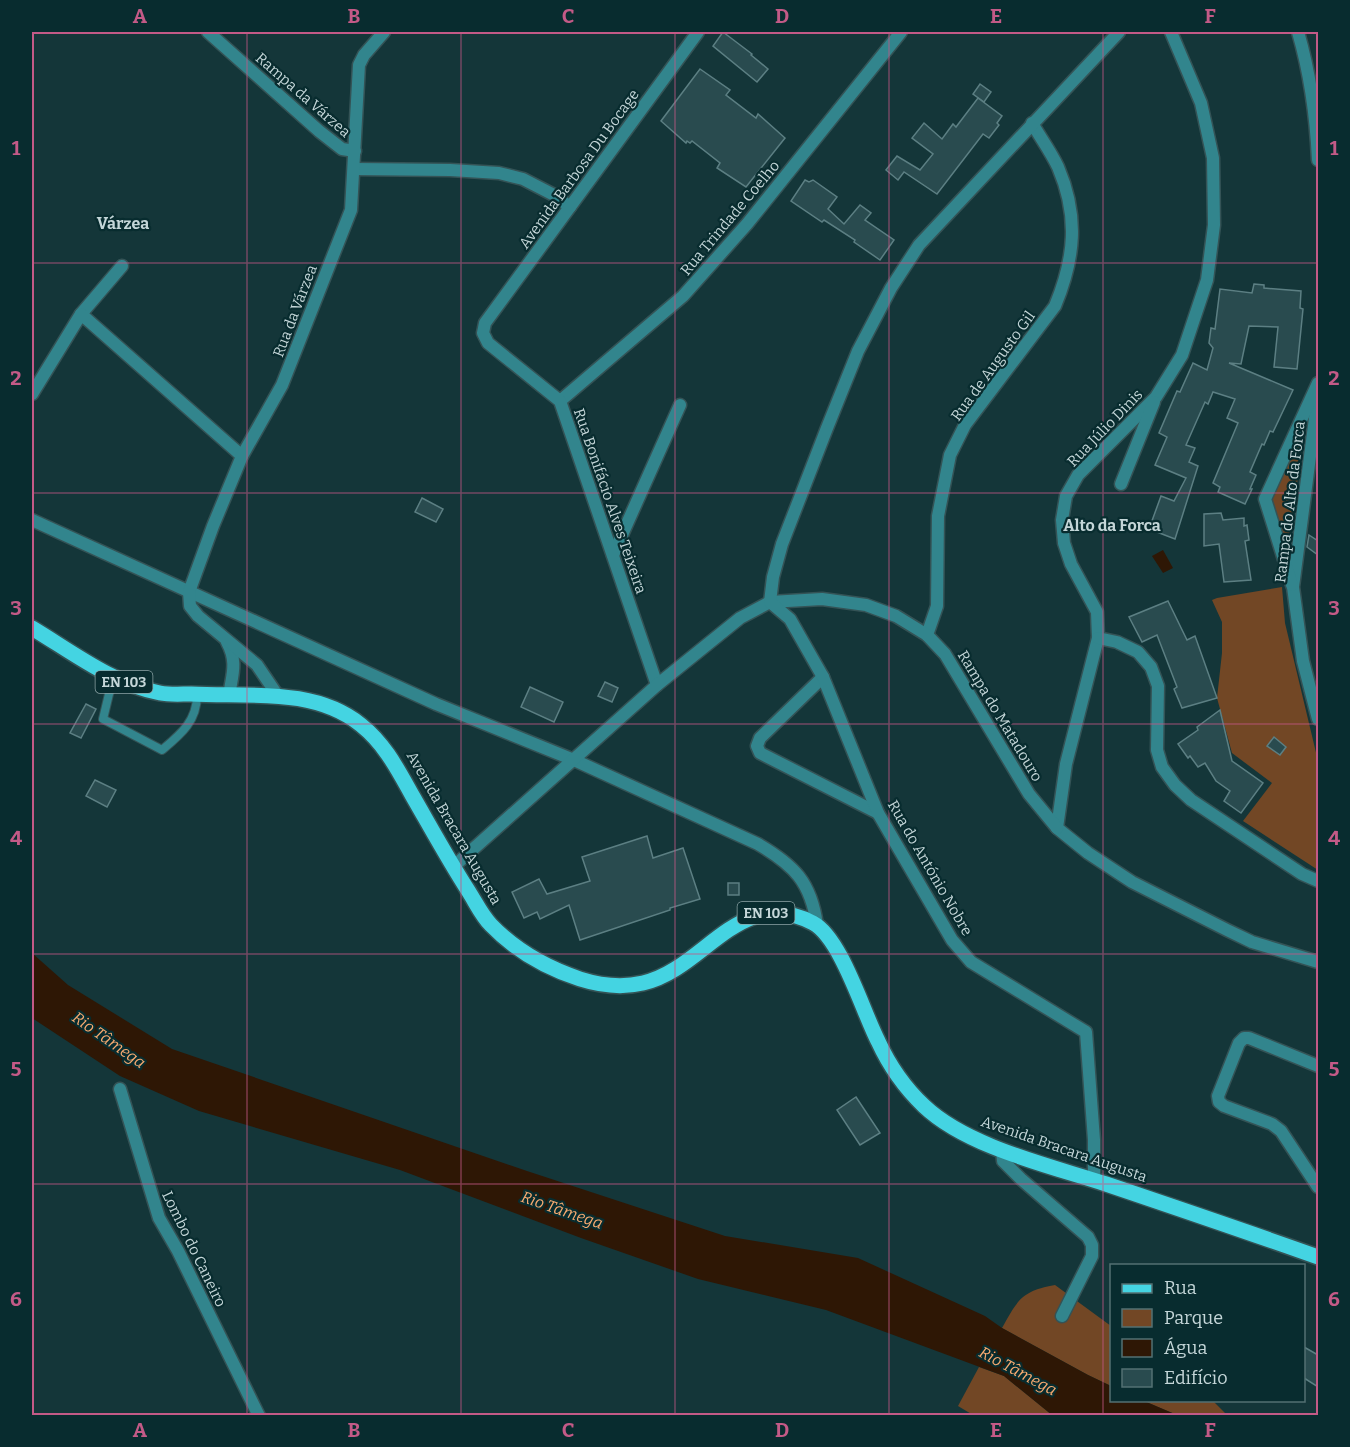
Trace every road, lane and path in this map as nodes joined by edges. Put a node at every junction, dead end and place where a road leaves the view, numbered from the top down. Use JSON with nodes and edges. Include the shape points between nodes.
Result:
{"nodes":[{"id":1,"x":384,"y":32,"type":"edge"},
{"id":2,"x":698,"y":32,"type":"edge"},
{"id":3,"x":901,"y":32,"type":"edge"},
{"id":4,"x":1119,"y":32,"type":"edge"},
{"id":5,"x":1171,"y":32,"type":"edge"},
{"id":6,"x":1298,"y":32,"type":"edge"},
{"id":7,"x":217,"y":34,"type":"edge"},
{"id":8,"x":1032,"y":123,"type":"junction"},
{"id":9,"x":1318,"y":132,"type":"edge"},
{"id":10,"x":355,"y":151,"type":"junction"},
{"id":11,"x":1318,"y":160,"type":"edge"},
{"id":12,"x":354,"y":169,"type":"junction"},
{"id":13,"x":570,"y":207,"type":"junction"},
{"id":14,"x":122,"y":266,"type":"dead end"},
{"id":15,"x":81,"y":314,"type":"junction"},
{"id":16,"x":485,"y":323,"type":"joint"},
{"id":17,"x":1318,"y":383,"type":"edge"},
{"id":18,"x":32,"y":394,"type":"edge"},
{"id":19,"x":1318,"y":395,"type":"edge"},
{"id":20,"x":1156,"y":397,"type":"junction"},
{"id":21,"x":560,"y":401,"type":"junction"},
{"id":22,"x":680,"y":405,"type":"dead end"},
{"id":23,"x":242,"y":456,"type":"junction"},
{"id":24,"x":1121,"y":484,"type":"dead end"},
{"id":25,"x":32,"y":520,"type":"edge"},
{"id":26,"x":613,"y":555,"type":"junction"},
{"id":27,"x":1293,"y":587,"type":"junction"},
{"id":28,"x":189,"y":592,"type":"junction"},
{"id":29,"x":770,"y":602,"type":"junction"},
{"id":30,"x":32,"y":628,"type":"edge"},
{"id":31,"x":927,"y":635,"type":"junction"},
{"id":32,"x":1098,"y":638,"type":"junction"},
{"id":33,"x":226,"y":640,"type":"junction"},
{"id":34,"x":823,"y":676,"type":"junction"},
{"id":35,"x":115,"y":678,"type":"junction"},
{"id":36,"x":657,"y":685,"type":"junction"},
{"id":37,"x":197,"y":694,"type":"junction"},
{"id":38,"x":229,"y":696,"type":"junction"},
{"id":39,"x":278,"y":696,"type":"junction"},
{"id":40,"x":1318,"y":719,"type":"edge"},
{"id":41,"x":574,"y":760,"type":"junction"},
{"id":42,"x":878,"y":813,"type":"junction"},
{"id":43,"x":1056,"y":828,"type":"junction"},
{"id":44,"x":453,"y":867,"type":"junction"},
{"id":45,"x":1318,"y":881,"type":"edge"},
{"id":46,"x":817,"y":925,"type":"junction"},
{"id":47,"x":1318,"y":962,"type":"edge"},
{"id":48,"x":1318,"y":1066,"type":"edge"},
{"id":49,"x":120,"y":1089,"type":"dead end"},
{"id":50,"x":1002,"y":1150,"type":"junction"},
{"id":51,"x":1094,"y":1180,"type":"junction"},
{"id":52,"x":1318,"y":1187,"type":"edge"},
{"id":53,"x":1318,"y":1257,"type":"edge"},
{"id":54,"x":1062,"y":1316,"type":"dead end"},
{"id":55,"x":259,"y":1416,"type":"edge"}],
"edges":[{"from":1,"to":10,"type":"street","name":"Rua da Várzea","via":[[359,65]]},
{"from":2,"to":13,"type":"street","name":"Avenida Barbosa Du Bocage"},
{"from":3,"to":21,"type":"street","name":"Rua Trindade Coelho","via":[[684,296]]},
{"from":4,"to":8,"type":"street"},
{"from":5,"to":20,"type":"street","name":"Rua Júlio Dinis","via":[[1201,103],[1213,158],[1214,225],[1208,280],[1182,355]]},
{"from":6,"to":9,"type":"street"},
{"from":7,"to":10,"type":"street","name":"Rampa da Várzea","via":[[319,131],[342,149]]},
{"from":8,"to":29,"type":"street","via":[[919,245],[891,288],[858,351],[798,502],[782,544]]},
{"from":8,"to":31,"type":"street","name":"Rua de Augusto Gil","via":[[1057,166],[1071,203],[1073,249],[1055,306],[966,425],[950,455],[938,516],[937,606]]},
{"from":9,"to":11,"type":"street"},
{"from":10,"to":12,"type":"street","name":"Rua da Várzea"},
{"from":12,"to":13,"type":"street","via":[[500,173],[523,179]]},
{"from":12,"to":23,"type":"street","name":"Rua da Várzea","via":[[351,210],[282,385]]},
{"from":13,"to":16,"type":"street","name":"Avenida Barbosa Du Bocage"},
{"from":14,"to":15,"type":"street"},
{"from":15,"to":18,"type":"street"},
{"from":15,"to":23,"type":"street"},
{"from":16,"to":21,"type":"street","name":"Rua Bonifácio Alves Teixeira","via":[[483,333],[488,343]]},
{"from":17,"to":27,"type":"street","via":[[1265,499]]},
{"from":19,"to":27,"type":"street","name":"Rampa do Alto da Forca"},
{"from":20,"to":24,"type":"street"},
{"from":20,"to":32,"type":"street","name":"Rua Júlio Dinis","via":[[1078,475],[1066,496],[1064,543],[1097,612]]},
{"from":21,"to":26,"type":"street","name":"Rua Bonifácio Alves Teixeira"},
{"from":22,"to":26,"type":"street"},
{"from":23,"to":28,"type":"street","name":"Rua da Várzea"},
{"from":25,"to":28,"type":"street"},
{"from":26,"to":36,"type":"street","name":"Rua Bonifácio Alves Teixeira"},
{"from":27,"to":40,"type":"street","name":"Rampa do Alto da Forca","via":[[1303,661]]},
{"from":28,"to":33,"type":"street","via":[[190,606]]},
{"from":28,"to":41,"type":"street","via":[[435,704]]},
{"from":29,"to":31,"type":"street","name":"Rampa do Matadouro","via":[[822,599],[866,605],[896,616]]},
{"from":29,"to":34,"type":"street","name":"Rua do António Nobre","via":[[790,619]]},
{"from":29,"to":36,"type":"street","name":"Rampa do Matadouro","via":[[740,618]]},
{"from":30,"to":35,"type":"main road","number":"EN 103"},
{"from":31,"to":43,"type":"street","name":"Rampa do Matadouro","via":[[945,654],[1029,795]]},
{"from":32,"to":43,"type":"street","name":"Rua Júlio Dinis","via":[[1066,764]]},
{"from":32,"to":45,"type":"street","via":[[1138,652],[1151,667],[1158,686],[1157,750],[1162,767],[1175,784],[1191,800]]},
{"from":33,"to":38,"type":"street","via":[[234,655]]},
{"from":33,"to":39,"type":"street","via":[[257,665]]},
{"from":34,"to":42,"type":"street","name":"Rua do António Nobre"},
{"from":34,"to":42,"type":"street","via":[[760,738],[757,746],[760,753]]},
{"from":35,"to":37,"type":"main road","number":"EN 103","via":[[161,693]]},
{"from":35,"to":37,"type":"lane","via":[[103,719],[162,750],[187,729],[197,706]]},
{"from":36,"to":41,"type":"street","name":"Rampa do Matadouro"},
{"from":37,"to":38,"type":"main road","number":"EN 103"},
{"from":38,"to":39,"type":"main road","name":"Avenida Bracara Augusta","number":"EN 103"},
{"from":39,"to":44,"type":"main road","name":"Avenida Bracara Augusta","number":"EN 103","via":[[310,700],[336,710],[358,722],[375,738],[389,755]]},
{"from":41,"to":44,"type":"street","name":"Rampa do Matadouro"},
{"from":41,"to":46,"type":"street","via":[[774,854],[808,888]]},
{"from":42,"to":51,"type":"street","name":"Rua do António Nobre","via":[[952,940],[971,962],[1086,1032]]},
{"from":43,"to":47,"type":"street","name":"Rampa do Matadouro","via":[[1132,882],[1252,942]]},
{"from":44,"to":46,"type":"main road","name":"Avenida Bracara Augusta","number":"EN 103","via":[[488,922],[514,946],[580,979],[609,986],[644,983],[673,970],[740,922],[767,913],[791,914]]},
{"from":46,"to":50,"type":"main road","name":"Avenida Bracara Augusta","via":[[841,956],[879,1043],[900,1079],[925,1108],[956,1129]]},
{"from":48,"to":52,"type":"street","via":[[1244,1038],[1218,1096],[1224,1107],[1281,1131]]},
{"from":49,"to":55,"type":"street","name":"Lombo do Caneiro","via":[[159,1218]]},
{"from":50,"to":51,"type":"main road","name":"Avenida Bracara Augusta"},
{"from":50,"to":54,"type":"street","via":[[1003,1161],[1088,1237],[1092,1245],[1092,1256]]},
{"from":51,"to":53,"type":"main road","name":"Avenida Bracara Augusta"}]}
